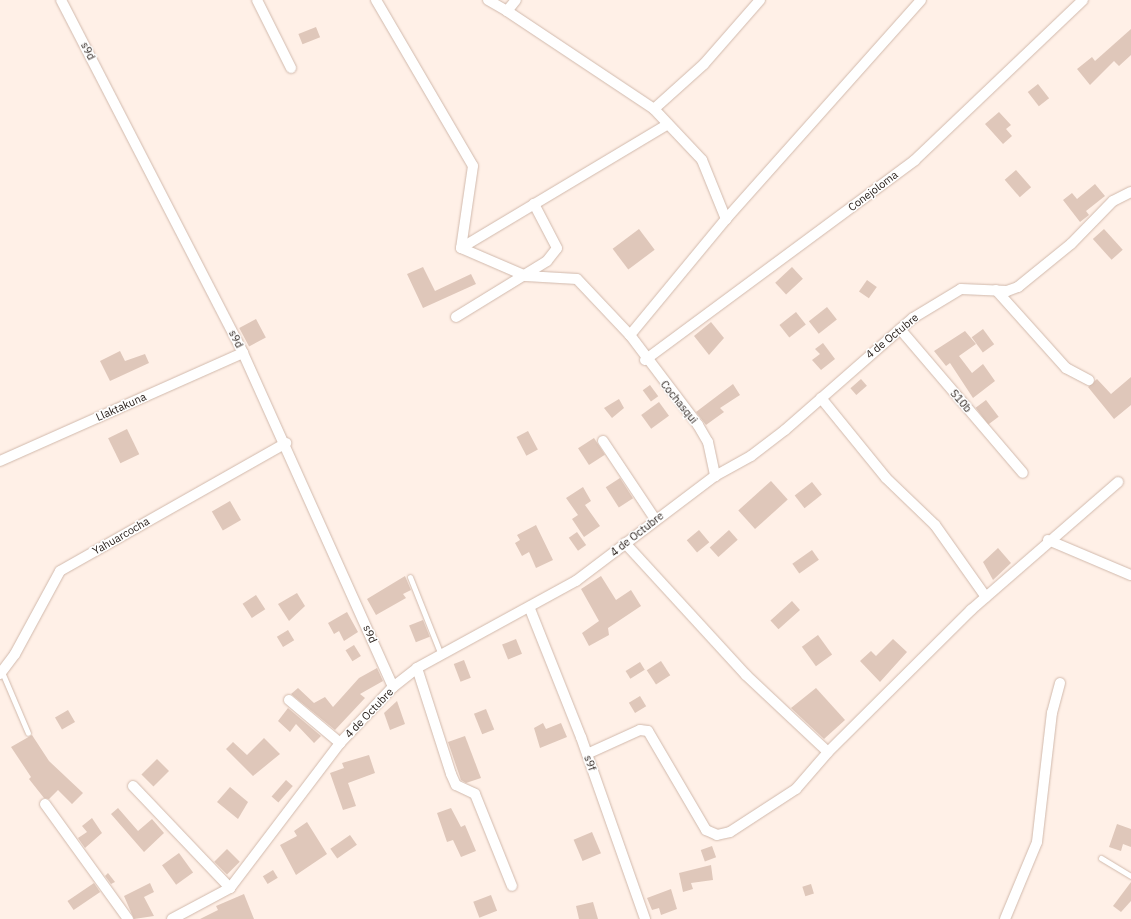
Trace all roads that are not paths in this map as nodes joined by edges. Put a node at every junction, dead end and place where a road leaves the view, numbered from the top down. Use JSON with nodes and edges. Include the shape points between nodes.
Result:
{"nodes":[{"id":1,"x":61,"y":0,"type":"edge"},
{"id":2,"x":257,"y":0,"type":"edge"},
{"id":3,"x":376,"y":0,"type":"edge"},
{"id":4,"x":488,"y":0,"type":"edge"},
{"id":5,"x":516,"y":0,"type":"edge"},
{"id":6,"x":760,"y":0,"type":"edge"},
{"id":7,"x":922,"y":0,"type":"edge"},
{"id":8,"x":1083,"y":0,"type":"edge"},
{"id":9,"x":507,"y":11,"type":"junction"},
{"id":10,"x":291,"y":68,"type":"dead end"},
{"id":11,"x":654,"y":109,"type":"junction"},
{"id":12,"x":668,"y":124,"type":"junction"},
{"id":13,"x":1131,"y":192,"type":"edge"},
{"id":14,"x":534,"y":204,"type":"junction"},
{"id":15,"x":726,"y":219,"type":"junction"},
{"id":16,"x":461,"y":248,"type":"junction"},
{"id":17,"x":526,"y":276,"type":"junction"},
{"id":18,"x":996,"y":290,"type":"junction"},
{"id":19,"x":456,"y":316,"type":"dead end"},
{"id":20,"x":900,"y":328,"type":"junction"},
{"id":21,"x":630,"y":335,"type":"junction"},
{"id":22,"x":243,"y":353,"type":"junction"},
{"id":23,"x":645,"y":360,"type":"junction"},
{"id":24,"x":1089,"y":380,"type":"dead end"},
{"id":25,"x":821,"y":398,"type":"junction"},
{"id":26,"x":603,"y":441,"type":"dead end"},
{"id":27,"x":286,"y":443,"type":"junction"},
{"id":28,"x":0,"y":461,"type":"edge"},
{"id":29,"x":1023,"y":473,"type":"dead end"},
{"id":30,"x":715,"y":476,"type":"junction"},
{"id":31,"x":1118,"y":482,"type":"dead end"},
{"id":32,"x":655,"y":519,"type":"junction"},
{"id":33,"x":1048,"y":540,"type":"junction"},
{"id":34,"x":625,"y":543,"type":"junction"},
{"id":35,"x":1131,"y":575,"type":"edge"},
{"id":36,"x":410,"y":577,"type":"dead end"},
{"id":37,"x":986,"y":597,"type":"junction"},
{"id":38,"x":530,"y":609,"type":"junction"},
{"id":39,"x":441,"y":655,"type":"junction"},
{"id":40,"x":417,"y":668,"type":"junction"},
{"id":41,"x":1,"y":673,"type":"edge"},
{"id":42,"x":1060,"y":683,"type":"dead end"},
{"id":43,"x":393,"y":687,"type":"junction"},
{"id":44,"x":289,"y":700,"type":"dead end"},
{"id":45,"x":28,"y":733,"type":"dead end"},
{"id":46,"x":340,"y":743,"type":"junction"},
{"id":47,"x":828,"y":752,"type":"junction"},
{"id":48,"x":587,"y":754,"type":"junction"},
{"id":49,"x":133,"y":786,"type":"dead end"},
{"id":50,"x":45,"y":804,"type":"dead end"},
{"id":51,"x":1101,"y":858,"type":"dead end"},
{"id":52,"x":1131,"y":876,"type":"edge"},
{"id":53,"x":512,"y":886,"type":"dead end"},
{"id":54,"x":230,"y":888,"type":"junction"},
{"id":55,"x":128,"y":919,"type":"edge"},
{"id":56,"x":172,"y":919,"type":"edge"},
{"id":57,"x":645,"y":919,"type":"edge"},
{"id":58,"x":1005,"y":919,"type":"edge"}],
"edges":[{"from":1,"to":22,"type":"street","name":"s9d"},
{"from":2,"to":10,"type":"street"},
{"from":3,"to":16,"type":"street","via":[[473,166]]},
{"from":4,"to":9,"type":"street"},
{"from":5,"to":9,"type":"street"},
{"from":6,"to":11,"type":"street","via":[[704,64]]},
{"from":7,"to":15,"type":"street"},
{"from":8,"to":23,"type":"street","name":"Conejoloma","via":[[915,160]]},
{"from":9,"to":11,"type":"street"},
{"from":11,"to":12,"type":"street"},
{"from":12,"to":14,"type":"street"},
{"from":12,"to":15,"type":"street","via":[[702,160]]},
{"from":13,"to":18,"type":"street","name":"4 de Octubre","via":[[1113,201],[1071,244],[1018,287]]},
{"from":14,"to":16,"type":"street"},
{"from":14,"to":17,"type":"street","via":[[557,248],[547,261]]},
{"from":15,"to":21,"type":"street"},
{"from":16,"to":17,"type":"street"},
{"from":17,"to":19,"type":"street"},
{"from":17,"to":21,"type":"street","name":"Cochasqui","via":[[577,279]]},
{"from":18,"to":20,"type":"street","name":"4 de Octubre","via":[[961,289]]},
{"from":18,"to":24,"type":"street","via":[[1066,368]]},
{"from":20,"to":25,"type":"street","name":"4 de Octubre"},
{"from":20,"to":29,"type":"street","name":"S10b"},
{"from":21,"to":23,"type":"street","name":"Cochasqui"},
{"from":22,"to":27,"type":"street","name":"s9d"},
{"from":22,"to":28,"type":"street","name":"Llaktakuna"},
{"from":23,"to":30,"type":"street","name":"Cochasqui","via":[[708,442]]},
{"from":25,"to":30,"type":"street","name":"4 de Octubre","via":[[751,456]]},
{"from":25,"to":37,"type":"street","via":[[886,478],[935,525]]},
{"from":26,"to":32,"type":"street"},
{"from":27,"to":41,"type":"street","name":"Yahuarcocha","via":[[60,571]]},
{"from":27,"to":43,"type":"street","name":"s9d"},
{"from":30,"to":32,"type":"street","name":"4 de Octubre"},
{"from":31,"to":33,"type":"street"},
{"from":32,"to":34,"type":"street","name":"4 de Octubre"},
{"from":33,"to":35,"type":"street"},
{"from":33,"to":37,"type":"street"},
{"from":34,"to":38,"type":"street","name":"4 de Octubre","via":[[576,581]]},
{"from":34,"to":47,"type":"street","via":[[746,675]]},
{"from":36,"to":39,"type":"lane"},
{"from":37,"to":47,"type":"street"},
{"from":38,"to":39,"type":"street","name":"4 de Octubre"},
{"from":38,"to":48,"type":"street","name":"s9f"},
{"from":39,"to":40,"type":"street","name":"4 de Octubre"},
{"from":40,"to":43,"type":"street","name":"4 de Octubre"},
{"from":40,"to":53,"type":"street","via":[[450,774],[456,785],[475,794]]},
{"from":41,"to":45,"type":"lane"},
{"from":42,"to":58,"type":"street","via":[[1052,713],[1037,842]]},
{"from":43,"to":46,"type":"street","name":"4 de Octubre"},
{"from":44,"to":46,"type":"street"},
{"from":46,"to":54,"type":"street","name":"4 de Octubre"},
{"from":47,"to":48,"type":"street","via":[[796,788],[730,832],[717,836],[706,830],[648,731],[640,730]]},
{"from":48,"to":57,"type":"street","name":"s9f"},
{"from":49,"to":54,"type":"street"},
{"from":50,"to":55,"type":"street"},
{"from":51,"to":52,"type":"lane"},
{"from":54,"to":56,"type":"street","name":"4 de Octubre"}]}
